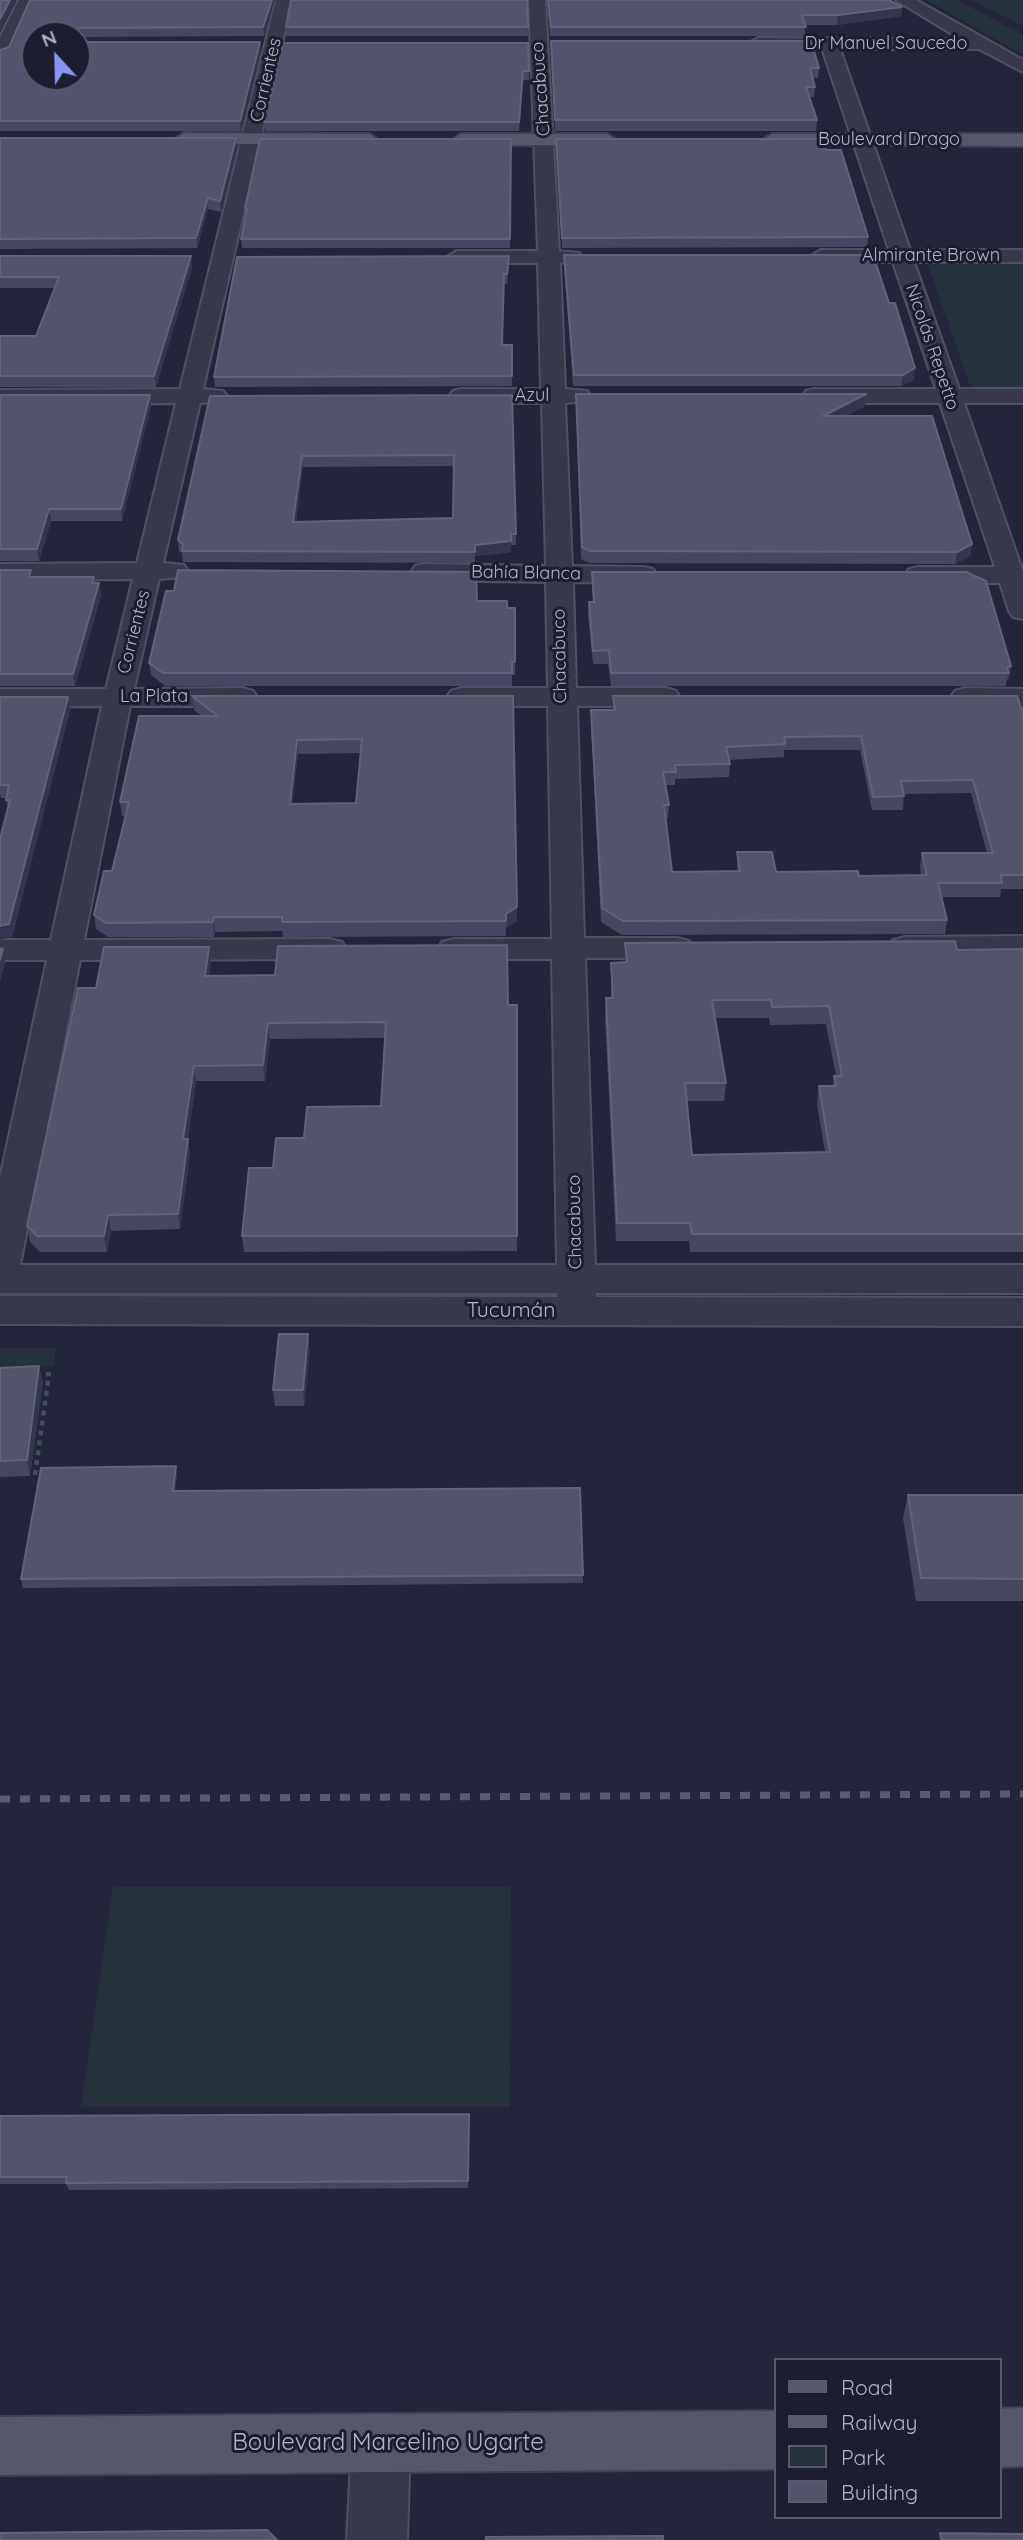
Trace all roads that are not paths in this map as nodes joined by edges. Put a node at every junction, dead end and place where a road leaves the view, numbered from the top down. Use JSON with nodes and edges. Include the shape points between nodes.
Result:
{"nodes":[{"id":1,"x":27,"y":0,"type":"edge"},
{"id":2,"x":284,"y":0,"type":"edge"},
{"id":3,"x":537,"y":0,"type":"edge"},
{"id":4,"x":904,"y":0,"type":"edge"},
{"id":5,"x":746,"y":43,"type":"edge"},
{"id":6,"x":829,"y":43,"type":"junction"},
{"id":7,"x":981,"y":44,"type":"junction"},
{"id":8,"x":21,"y":45,"type":"edge"},
{"id":9,"x":2,"y":47,"type":"edge"},
{"id":10,"x":1023,"y":67,"type":"edge"},
{"id":11,"x":168,"y":139,"type":"edge"},
{"id":12,"x":251,"y":139,"type":"junction"},
{"id":13,"x":393,"y":140,"type":"edge"},
{"id":14,"x":448,"y":140,"type":"edge"},
{"id":15,"x":545,"y":140,"type":"junction"},
{"id":16,"x":628,"y":140,"type":"edge"},
{"id":17,"x":751,"y":140,"type":"edge"},
{"id":18,"x":1023,"y":140,"type":"edge"},
{"id":19,"x":861,"y":141,"type":"junction"},
{"id":20,"x":806,"y":256,"type":"edge"},
{"id":21,"x":901,"y":256,"type":"junction"},
{"id":22,"x":1023,"y":256,"type":"edge"},
{"id":23,"x":440,"y":257,"type":"edge"},
{"id":24,"x":548,"y":257,"type":"junction"},
{"id":25,"x":589,"y":257,"type":"edge"},
{"id":26,"x":232,"y":396,"type":"edge"},
{"id":27,"x":441,"y":396,"type":"edge"},
{"id":28,"x":552,"y":396,"type":"junction"},
{"id":29,"x":607,"y":396,"type":"edge"},
{"id":30,"x":785,"y":396,"type":"edge"},
{"id":31,"x":948,"y":396,"type":"junction"},
{"id":32,"x":1023,"y":396,"type":"edge"},
{"id":33,"x":0,"y":397,"type":"edge"},
{"id":34,"x":190,"y":397,"type":"junction"},
{"id":35,"x":150,"y":571,"type":"junction"},
{"id":36,"x":204,"y":571,"type":"edge"},
{"id":37,"x":0,"y":572,"type":"edge"},
{"id":38,"x":395,"y":572,"type":"edge"},
{"id":39,"x":559,"y":572,"type":"junction"},
{"id":40,"x":666,"y":575,"type":"edge"},
{"id":41,"x":886,"y":575,"type":"edge"},
{"id":42,"x":1015,"y":577,"type":"edge"},
{"id":43,"x":1023,"y":611,"type":"edge"},
{"id":44,"x":118,"y":697,"type":"junction"},
{"id":45,"x":270,"y":697,"type":"edge"},
{"id":46,"x":436,"y":697,"type":"edge"},
{"id":47,"x":560,"y":697,"type":"junction"},
{"id":48,"x":697,"y":697,"type":"edge"},
{"id":49,"x":943,"y":697,"type":"edge"},
{"id":50,"x":0,"y":698,"type":"edge"},
{"id":51,"x":1023,"y":698,"type":"edge"},
{"id":52,"x":1023,"y":946,"type":"edge"},
{"id":53,"x":872,"y":947,"type":"edge"},
{"id":54,"x":708,"y":948,"type":"edge"},
{"id":55,"x":361,"y":949,"type":"edge"},
{"id":56,"x":417,"y":949,"type":"edge"},
{"id":57,"x":570,"y":949,"type":"junction"},
{"id":58,"x":0,"y":950,"type":"edge"},
{"id":59,"x":68,"y":950,"type":"junction"},
{"id":60,"x":0,"y":1268,"type":"edge"},
{"id":61,"x":0,"y":1279,"type":"edge"},
{"id":62,"x":1023,"y":1279,"type":"edge"},
{"id":63,"x":577,"y":1295,"type":"junction"},
{"id":64,"x":0,"y":1310,"type":"edge"},
{"id":65,"x":1023,"y":1312,"type":"edge"},
{"id":66,"x":1023,"y":2437,"type":"edge"},
{"id":67,"x":1002,"y":2438,"type":"edge"},
{"id":68,"x":774,"y":2440,"type":"edge"},
{"id":69,"x":382,"y":2443,"type":"junction"},
{"id":70,"x":0,"y":2446,"type":"edge"},
{"id":71,"x":377,"y":2540,"type":"edge"}],
"edges":[{"from":1,"to":9,"type":"street"},
{"from":2,"to":12,"type":"street","name":"Corrientes"},
{"from":3,"to":15,"type":"street","name":"Chacabuco"},
{"from":4,"to":7,"type":"street"},
{"from":5,"to":6,"type":"street","name":"Dr Manuel Saucedo"},
{"from":6,"to":7,"type":"street","name":"Dr Manuel Saucedo"},
{"from":6,"to":19,"type":"street","name":"Nicolás Repetto"},
{"from":7,"to":10,"type":"street"},
{"from":8,"to":9,"type":"street"},
{"from":11,"to":12,"type":"main road"},
{"from":12,"to":13,"type":"main road"},
{"from":12,"to":34,"type":"street","name":"Corrientes"},
{"from":14,"to":15,"type":"main road"},
{"from":15,"to":16,"type":"main road"},
{"from":15,"to":24,"type":"street","name":"Chacabuco"},
{"from":17,"to":19,"type":"main road","name":"Boulevard Drago"},
{"from":18,"to":19,"type":"main road","name":"Boulevard Drago"},
{"from":19,"to":21,"type":"street","name":"Nicolás Repetto"},
{"from":20,"to":21,"type":"street","name":"Almirante Brown"},
{"from":21,"to":22,"type":"street","name":"Almirante Brown"},
{"from":21,"to":31,"type":"street","name":"Nicolás Repetto"},
{"from":23,"to":24,"type":"street"},
{"from":24,"to":25,"type":"street"},
{"from":24,"to":28,"type":"street","name":"Chacabuco"},
{"from":26,"to":34,"type":"street"},
{"from":27,"to":28,"type":"street","name":"Azul"},
{"from":28,"to":29,"type":"street","name":"Azul"},
{"from":28,"to":39,"type":"street","name":"Chacabuco"},
{"from":30,"to":31,"type":"street"},
{"from":31,"to":32,"type":"street"},
{"from":31,"to":42,"type":"street","name":"Nicolás Repetto"},
{"from":33,"to":34,"type":"street"},
{"from":34,"to":35,"type":"street","name":"Corrientes"},
{"from":35,"to":36,"type":"street"},
{"from":35,"to":37,"type":"street"},
{"from":35,"to":44,"type":"street","name":"Corrientes"},
{"from":38,"to":39,"type":"street","name":"Bahía Blanca"},
{"from":39,"to":40,"type":"street","name":"Bahía Blanca"},
{"from":39,"to":47,"type":"street","name":"Chacabuco"},
{"from":41,"to":42,"type":"street"},
{"from":42,"to":43,"type":"street","name":"Nicolás Repetto"},
{"from":44,"to":45,"type":"street","name":"La Plata"},
{"from":44,"to":50,"type":"street","name":"La Plata"},
{"from":44,"to":59,"type":"street","name":"Corrientes"},
{"from":46,"to":47,"type":"street"},
{"from":47,"to":48,"type":"street"},
{"from":47,"to":57,"type":"street","name":"Chacabuco"},
{"from":49,"to":51,"type":"street"},
{"from":52,"to":53,"type":"street"},
{"from":54,"to":57,"type":"street"},
{"from":55,"to":59,"type":"street"},
{"from":56,"to":57,"type":"street"},
{"from":57,"to":63,"type":"street","name":"Chacabuco"},
{"from":58,"to":59,"type":"street"},
{"from":59,"to":60,"type":"street","name":"Corrientes"},
{"from":61,"to":63,"type":"street","name":"Tucumán"},
{"from":62,"to":63,"type":"street","name":"Tucumán"},
{"from":63,"to":64,"type":"street","name":"Tucumán"},
{"from":63,"to":65,"type":"street","name":"Tucumán"},
{"from":66,"to":67,"type":"main road"},
{"from":68,"to":69,"type":"main road","name":"Boulevard Marcelino Ugarte"},
{"from":69,"to":70,"type":"main road","name":"Boulevard Marcelino Ugarte"},
{"from":69,"to":71,"type":"street"}]}
